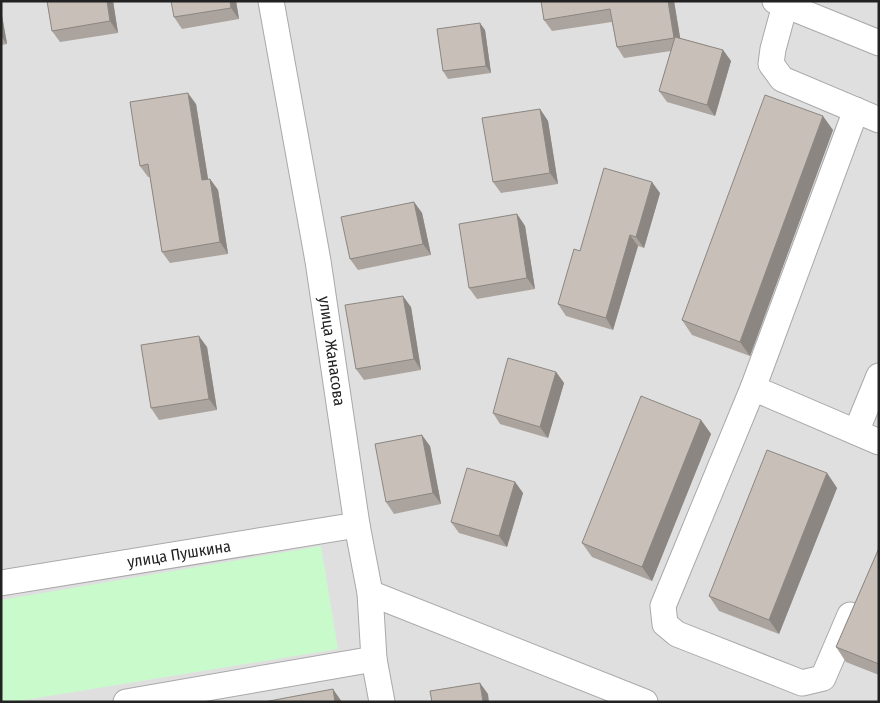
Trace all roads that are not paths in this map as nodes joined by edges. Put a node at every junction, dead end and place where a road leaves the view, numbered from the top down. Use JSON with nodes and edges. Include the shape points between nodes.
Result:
{"nodes":[{"id":1,"x":271,"y":1,"type":"edge"},
{"id":2,"x":780,"y":3,"type":"edge"},
{"id":3,"x":879,"y":43,"type":"edge"},
{"id":4,"x":856,"y":110,"type":"junction"},
{"id":5,"x":879,"y":120,"type":"edge"},
{"id":6,"x":879,"y":376,"type":"edge"},
{"id":7,"x":753,"y":388,"type":"junction"},
{"id":8,"x":856,"y":432,"type":"junction"},
{"id":9,"x":879,"y":442,"type":"edge"},
{"id":10,"x":357,"y":525,"type":"junction"},
{"id":11,"x":1,"y":583,"type":"edge"},
{"id":12,"x":860,"y":592,"type":"edge"},
{"id":13,"x":370,"y":593,"type":"junction"},
{"id":14,"x":374,"y":659,"type":"junction"},
{"id":15,"x":126,"y":702,"type":"edge"},
{"id":16,"x":382,"y":702,"type":"edge"},
{"id":17,"x":644,"y":702,"type":"edge"}],
"edges":[{"from":1,"to":10,"type":"street","name":"улица Жанасова","via":[[318,261]]},
{"from":2,"to":3,"type":"street"},
{"from":2,"to":4,"type":"street","via":[[770,64],[782,79]]},
{"from":4,"to":5,"type":"street"},
{"from":4,"to":7,"type":"street"},
{"from":6,"to":8,"type":"street"},
{"from":7,"to":8,"type":"street"},
{"from":7,"to":12,"type":"street","via":[[663,606],[665,624],[677,634],[802,683],[823,678]]},
{"from":8,"to":9,"type":"street"},
{"from":10,"to":11,"type":"street","name":"улица Пушкина"},
{"from":10,"to":13,"type":"street","name":"улица Жанасова"},
{"from":13,"to":14,"type":"street","name":"улица Жанасова"},
{"from":13,"to":17,"type":"street"},
{"from":14,"to":15,"type":"street"},
{"from":14,"to":16,"type":"street","name":"улица Жанасова"}]}
